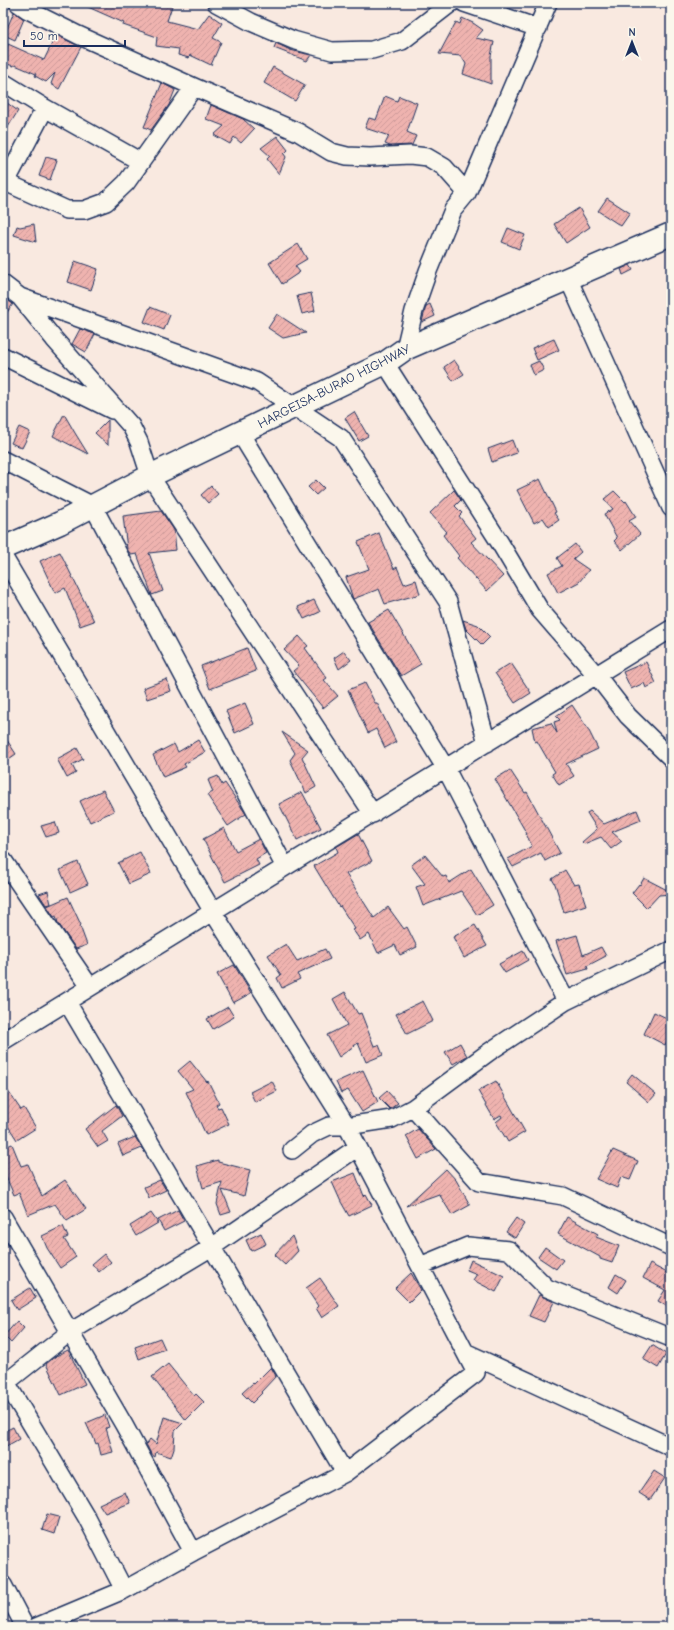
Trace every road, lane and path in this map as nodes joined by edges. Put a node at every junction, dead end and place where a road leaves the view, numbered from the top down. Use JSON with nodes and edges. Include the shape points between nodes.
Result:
{"nodes":[{"id":1,"x":18,"y":3,"type":"edge"},
{"id":2,"x":216,"y":3,"type":"edge"},
{"id":3,"x":451,"y":3,"type":"edge"},
{"id":4,"x":464,"y":3,"type":"edge"},
{"id":5,"x":548,"y":3,"type":"edge"},
{"id":6,"x":538,"y":28,"type":"junction"},
{"id":7,"x":3,"y":82,"type":"edge"},
{"id":8,"x":194,"y":87,"type":"junction"},
{"id":9,"x":45,"y":108,"type":"junction"},
{"id":10,"x":141,"y":162,"type":"junction"},
{"id":11,"x":5,"y":182,"type":"edge"},
{"id":12,"x":467,"y":193,"type":"junction"},
{"id":13,"x":671,"y":234,"type":"edge"},
{"id":14,"x":568,"y":278,"type":"junction"},
{"id":15,"x":3,"y":284,"type":"edge"},
{"id":16,"x":20,"y":297,"type":"junction"},
{"id":17,"x":405,"y":349,"type":"junction"},
{"id":18,"x":3,"y":356,"type":"edge"},
{"id":19,"x":384,"y":363,"type":"junction"},
{"id":20,"x":294,"y":407,"type":"junction"},
{"id":21,"x":120,"y":414,"type":"junction"},
{"id":22,"x":240,"y":433,"type":"junction"},
{"id":23,"x":3,"y":460,"type":"edge"},
{"id":24,"x":150,"y":476,"type":"junction"},
{"id":25,"x":93,"y":506,"type":"junction"},
{"id":26,"x":671,"y":508,"type":"edge"},
{"id":27,"x":3,"y":548,"type":"edge"},
{"id":28,"x":3,"y":556,"type":"edge"},
{"id":29,"x":671,"y":629,"type":"edge"},
{"id":30,"x":597,"y":676,"type":"junction"},
{"id":31,"x":487,"y":743,"type":"junction"},
{"id":32,"x":671,"y":758,"type":"edge"},
{"id":33,"x":446,"y":769,"type":"junction"},
{"id":34,"x":373,"y":814,"type":"junction"},
{"id":35,"x":3,"y":860,"type":"edge"},
{"id":36,"x":285,"y":867,"type":"junction"},
{"id":37,"x":213,"y":912,"type":"junction"},
{"id":38,"x":671,"y":950,"type":"edge"},
{"id":39,"x":90,"y":987,"type":"junction"},
{"id":40,"x":566,"y":1001,"type":"junction"},
{"id":41,"x":66,"y":1002,"type":"junction"},
{"id":42,"x":3,"y":1041,"type":"edge"},
{"id":43,"x":413,"y":1108,"type":"junction"},
{"id":44,"x":347,"y":1126,"type":"junction"},
{"id":45,"x":358,"y":1147,"type":"junction"},
{"id":46,"x":292,"y":1150,"type":"dead end"},
{"id":47,"x":3,"y":1217,"type":"edge"},
{"id":48,"x":212,"y":1247,"type":"junction"},
{"id":49,"x":671,"y":1247,"type":"edge"},
{"id":50,"x":420,"y":1266,"type":"junction"},
{"id":51,"x":70,"y":1332,"type":"junction"},
{"id":52,"x":671,"y":1338,"type":"edge"},
{"id":53,"x":465,"y":1352,"type":"junction"},
{"id":54,"x":4,"y":1382,"type":"edge"},
{"id":55,"x":671,"y":1447,"type":"edge"},
{"id":56,"x":345,"y":1472,"type":"junction"},
{"id":57,"x":193,"y":1552,"type":"junction"},
{"id":58,"x":3,"y":1585,"type":"edge"},
{"id":59,"x":124,"y":1590,"type":"junction"},
{"id":60,"x":25,"y":1627,"type":"edge"},
{"id":61,"x":36,"y":1627,"type":"edge"}],
"edges":[{"from":1,"to":8,"type":"street","via":[[78,35]]},
{"from":2,"to":3,"type":"street","via":[[286,37],[332,51],[372,50],[402,41]]},
{"from":4,"to":6,"type":"street"},
{"from":5,"to":6,"type":"street"},
{"from":6,"to":12,"type":"street"},
{"from":7,"to":9,"type":"street"},
{"from":8,"to":10,"type":"street"},
{"from":8,"to":12,"type":"street","via":[[298,132],[332,152],[347,156],[427,157],[444,167]]},
{"from":9,"to":10,"type":"street"},
{"from":9,"to":11,"type":"street"},
{"from":10,"to":11,"type":"street","via":[[126,184],[106,202],[84,210],[67,210]]},
{"from":12,"to":17,"type":"street","via":[[453,210],[428,272],[414,311]]},
{"from":13,"to":14,"type":"highway","name":"HARGEISA-BURAO HIGHWAY"},
{"from":14,"to":17,"type":"highway","name":"HARGEISA-BURAO HIGHWAY"},
{"from":14,"to":26,"type":"street"},
{"from":15,"to":16,"type":"street"},
{"from":16,"to":20,"type":"street","via":[[257,382]]},
{"from":16,"to":21,"type":"street"},
{"from":17,"to":19,"type":"highway","name":"HARGEISA-BURAO HIGHWAY"},
{"from":18,"to":21,"type":"street"},
{"from":19,"to":20,"type":"highway","name":"HARGEISA-BURAO HIGHWAY"},
{"from":19,"to":30,"type":"street","via":[[540,610]]},
{"from":20,"to":22,"type":"highway","name":"HARGEISA-BURAO HIGHWAY"},
{"from":20,"to":31,"type":"street","via":[[341,438],[448,602]]},
{"from":21,"to":24,"type":"street","via":[[131,426],[139,442]]},
{"from":22,"to":24,"type":"highway","name":"HARGEISA-BURAO HIGHWAY"},
{"from":22,"to":33,"type":"street"},
{"from":23,"to":25,"type":"street"},
{"from":24,"to":25,"type":"highway","name":"HARGEISA-BURAO HIGHWAY"},
{"from":24,"to":34,"type":"street"},
{"from":25,"to":27,"type":"highway","name":"HARGEISA-BURAO HIGHWAY"},
{"from":25,"to":36,"type":"street"},
{"from":28,"to":37,"type":"street"},
{"from":29,"to":30,"type":"street"},
{"from":30,"to":31,"type":"street"},
{"from":30,"to":32,"type":"street","via":[[628,716]]},
{"from":31,"to":33,"type":"street"},
{"from":33,"to":34,"type":"street"},
{"from":33,"to":40,"type":"street"},
{"from":34,"to":36,"type":"street"},
{"from":35,"to":39,"type":"street"},
{"from":36,"to":37,"type":"street"},
{"from":37,"to":39,"type":"street"},
{"from":37,"to":44,"type":"street"},
{"from":38,"to":40,"type":"street"},
{"from":39,"to":41,"type":"street"},
{"from":40,"to":43,"type":"street","via":[[489,1052]]},
{"from":41,"to":42,"type":"street"},
{"from":41,"to":48,"type":"street"},
{"from":43,"to":44,"type":"street","via":[[392,1118]]},
{"from":43,"to":49,"type":"street","via":[[479,1182],[563,1196]]},
{"from":44,"to":45,"type":"street"},
{"from":44,"to":46,"type":"street","via":[[329,1126],[312,1134]]},
{"from":45,"to":48,"type":"street"},
{"from":45,"to":50,"type":"street"},
{"from":47,"to":51,"type":"street"},
{"from":48,"to":51,"type":"street"},
{"from":48,"to":56,"type":"street"},
{"from":50,"to":52,"type":"street","via":[[468,1246],[509,1250],[547,1288]]},
{"from":50,"to":53,"type":"street"},
{"from":51,"to":54,"type":"street"},
{"from":51,"to":57,"type":"street"},
{"from":53,"to":55,"type":"street"},
{"from":53,"to":56,"type":"street","via":[[476,1373]]},
{"from":54,"to":59,"type":"street","via":[[87,1518]]},
{"from":56,"to":57,"type":"street"},
{"from":57,"to":59,"type":"street"},
{"from":58,"to":60,"type":"street"},
{"from":59,"to":61,"type":"street"}]}
